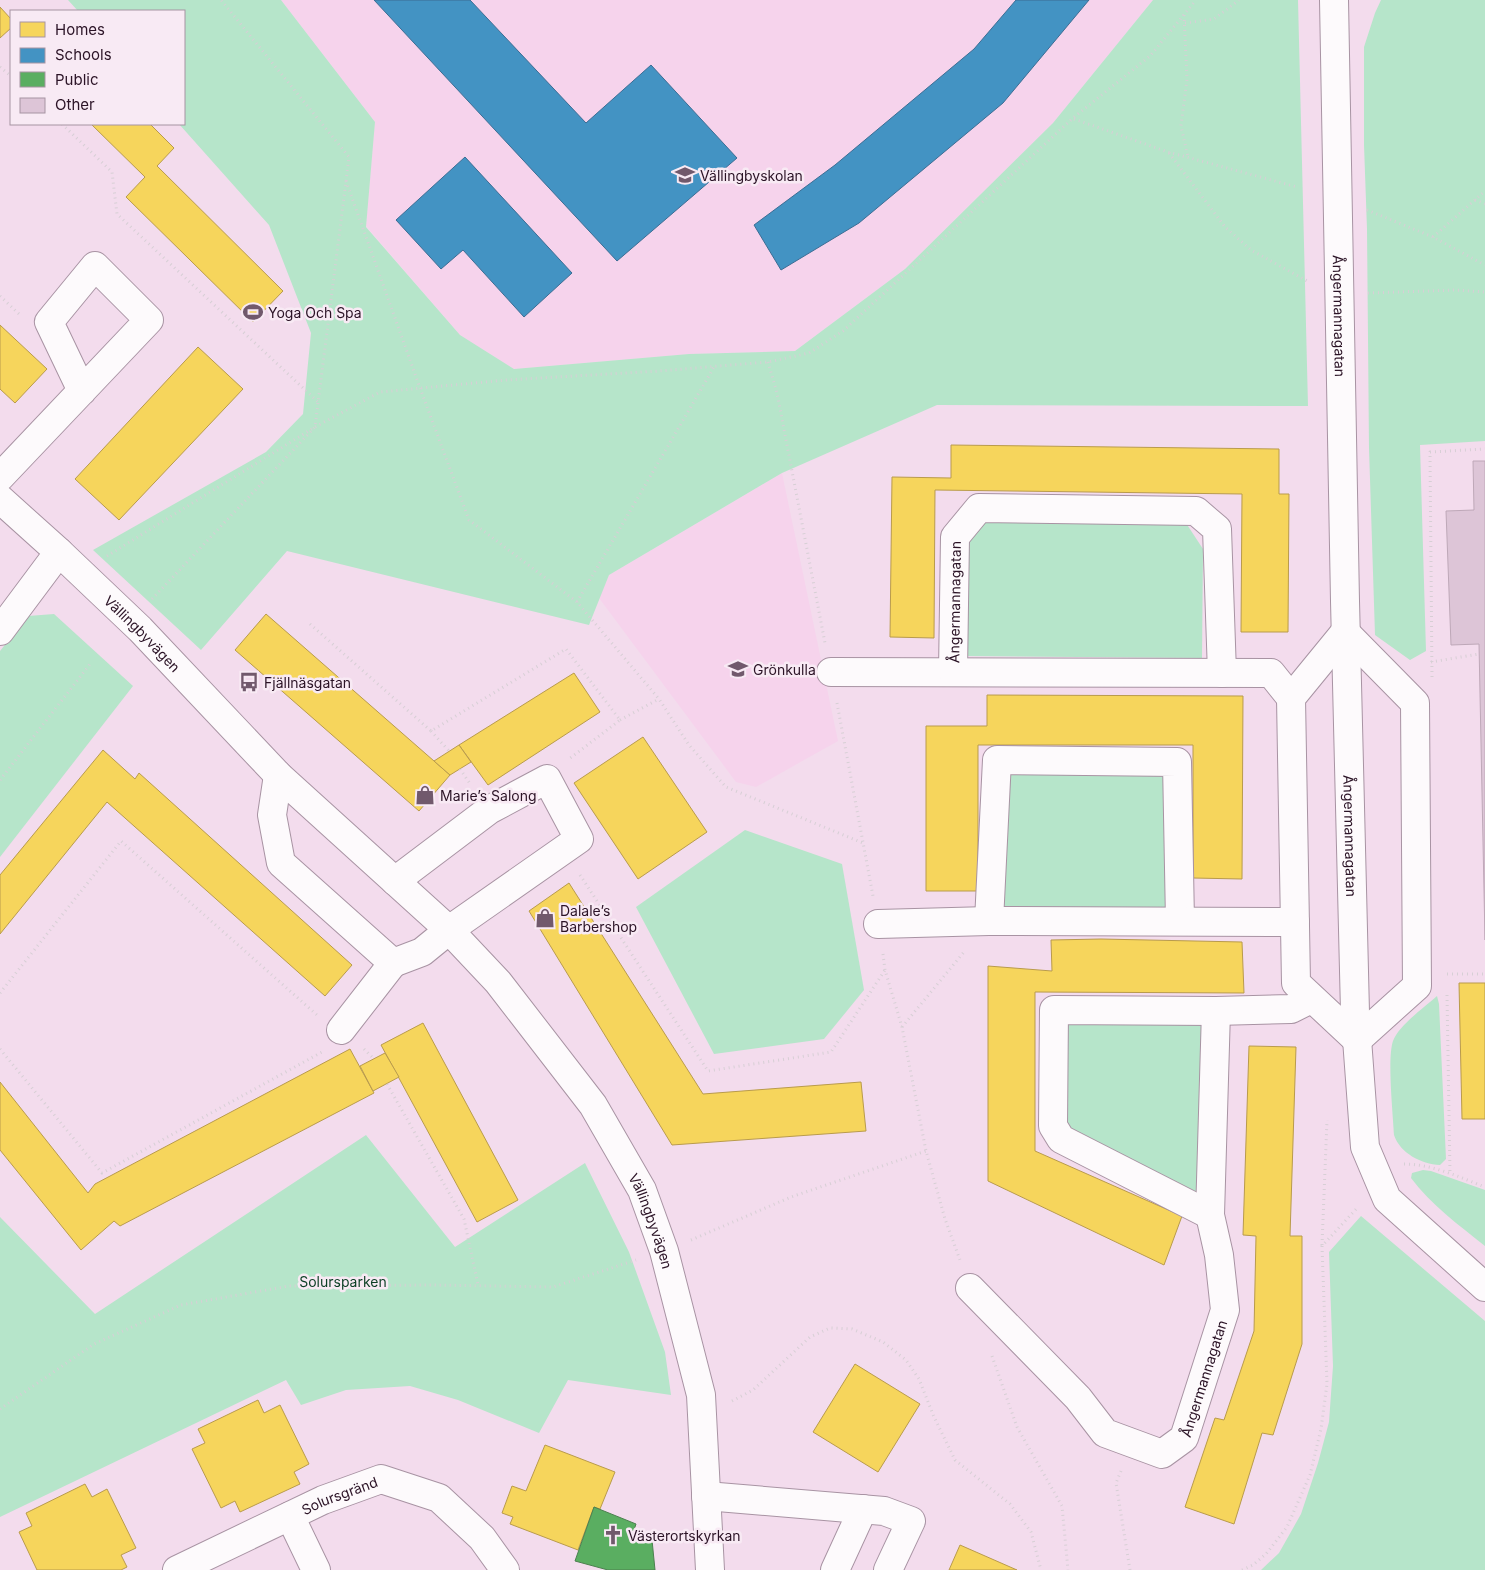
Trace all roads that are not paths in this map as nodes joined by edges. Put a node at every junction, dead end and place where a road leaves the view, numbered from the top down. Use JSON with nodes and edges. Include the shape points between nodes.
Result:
{"nodes":[{"id":1,"x":1334,"y":0,"type":"edge"},
{"id":2,"x":82,"y":391,"type":"dead end"},
{"id":3,"x":0,"y":476,"type":"edge"},
{"id":4,"x":0,"y":499,"type":"edge"},
{"id":5,"x":60,"y":552,"type":"junction"},
{"id":6,"x":0,"y":632,"type":"edge"},
{"id":7,"x":1346,"y":632,"type":"junction"},
{"id":8,"x":831,"y":672,"type":"road end"},
{"id":9,"x":953,"y":672,"type":"junction"},
{"id":10,"x":1222,"y":673,"type":"junction"},
{"id":11,"x":1291,"y":698,"type":"junction"},
{"id":12,"x":278,"y":775,"type":"junction"},
{"id":13,"x":395,"y":881,"type":"junction"},
{"id":14,"x":990,"y":921,"type":"junction"},
{"id":15,"x":1180,"y":921,"type":"junction"},
{"id":16,"x":1295,"y":922,"type":"junction"},
{"id":17,"x":878,"y":924,"type":"road end"},
{"id":18,"x":450,"y":930,"type":"junction"},
{"id":19,"x":393,"y":963,"type":"junction"},
{"id":20,"x":1311,"y":999,"type":"junction"},
{"id":21,"x":1216,"y":1011,"type":"junction"},
{"id":22,"x":341,"y":1030,"type":"road end"},
{"id":23,"x":1358,"y":1040,"type":"junction"},
{"id":24,"x":1210,"y":1215,"type":"junction"},
{"id":25,"x":1485,"y":1287,"type":"edge"},
{"id":26,"x":970,"y":1288,"type":"road end"},
{"id":27,"x":706,"y":1496,"type":"junction"},
{"id":28,"x":863,"y":1509,"type":"junction"},
{"id":29,"x":290,"y":1516,"type":"junction"},
{"id":30,"x":177,"y":1570,"type":"edge"},
{"id":31,"x":316,"y":1570,"type":"edge"},
{"id":32,"x":505,"y":1570,"type":"edge"},
{"id":33,"x":710,"y":1570,"type":"edge"},
{"id":34,"x":835,"y":1570,"type":"edge"},
{"id":35,"x":888,"y":1570,"type":"edge"}],
"edges":[{"from":1,"to":7,"type":"street","name":"Ångermannagatan"},
{"from":2,"to":3,"type":"street"},
{"from":4,"to":5,"type":"street","name":"Vällingbyvägen"},
{"from":5,"to":6,"type":"street"},
{"from":5,"to":12,"type":"street","name":"Vällingbyvägen","via":[[140,629]]},
{"from":7,"to":11,"type":"street"},
{"from":7,"to":23,"type":"street","name":"Ångermannagatan"},
{"from":7,"to":23,"type":"street","via":[[1415,703],[1417,986]]},
{"from":8,"to":9,"type":"street","name":"Ångermannagatan"},
{"from":9,"to":10,"type":"street","name":"Ångermannagatan"},
{"from":9,"to":10,"type":"street","name":"Ångermannagatan","via":[[955,537],[979,508],[1196,511],[1217,528]]},
{"from":10,"to":11,"type":"street","name":"Ångermannagatan","via":[[1272,673]]},
{"from":11,"to":16,"type":"street"},
{"from":12,"to":13,"type":"street","name":"Vällingbyvägen"},
{"from":12,"to":19,"type":"street","via":[[272,815],[281,863]]},
{"from":13,"to":18,"type":"street","name":"Vällingbyvägen"},
{"from":13,"to":18,"type":"street","via":[[489,810],[546,779],[579,839]]},
{"from":14,"to":15,"type":"street"},
{"from":14,"to":15,"type":"street","via":[[997,760],[1007,760],[1177,762]]},
{"from":14,"to":17,"type":"street"},
{"from":15,"to":16,"type":"street"},
{"from":16,"to":20,"type":"street","via":[[1296,984]]},
{"from":18,"to":19,"type":"street","via":[[422,952]]},
{"from":18,"to":27,"type":"street","name":"Vällingbyvägen","via":[[498,982],[593,1106],[642,1190],[664,1251],[701,1395]]},
{"from":19,"to":22,"type":"street"},
{"from":20,"to":21,"type":"street","via":[[1291,1010]]},
{"from":20,"to":23,"type":"street"},
{"from":21,"to":24,"type":"street","name":"Ångermannagatan"},
{"from":21,"to":24,"type":"street","via":[[1054,1010],[1053,1126],[1061,1139]]},
{"from":23,"to":25,"type":"street","name":"Ångermannagatan","via":[[1366,1147],[1387,1199]]},
{"from":24,"to":26,"type":"street","name":"Ångermannagatan","via":[[1219,1255],[1225,1310],[1184,1438],[1162,1454],[1105,1433],[1078,1398]]},
{"from":27,"to":28,"type":"street"},
{"from":27,"to":33,"type":"street","name":"Vällingbyvägen"},
{"from":28,"to":34,"type":"street"},
{"from":28,"to":35,"type":"street","via":[[884,1511],[911,1522]]},
{"from":29,"to":30,"type":"street","name":"Solursgränd"},
{"from":29,"to":31,"type":"street","name":"Solursgränd"},
{"from":29,"to":32,"type":"street","name":"Solursgränd","via":[[323,1500],[382,1479],[439,1498],[482,1538]]}]}
